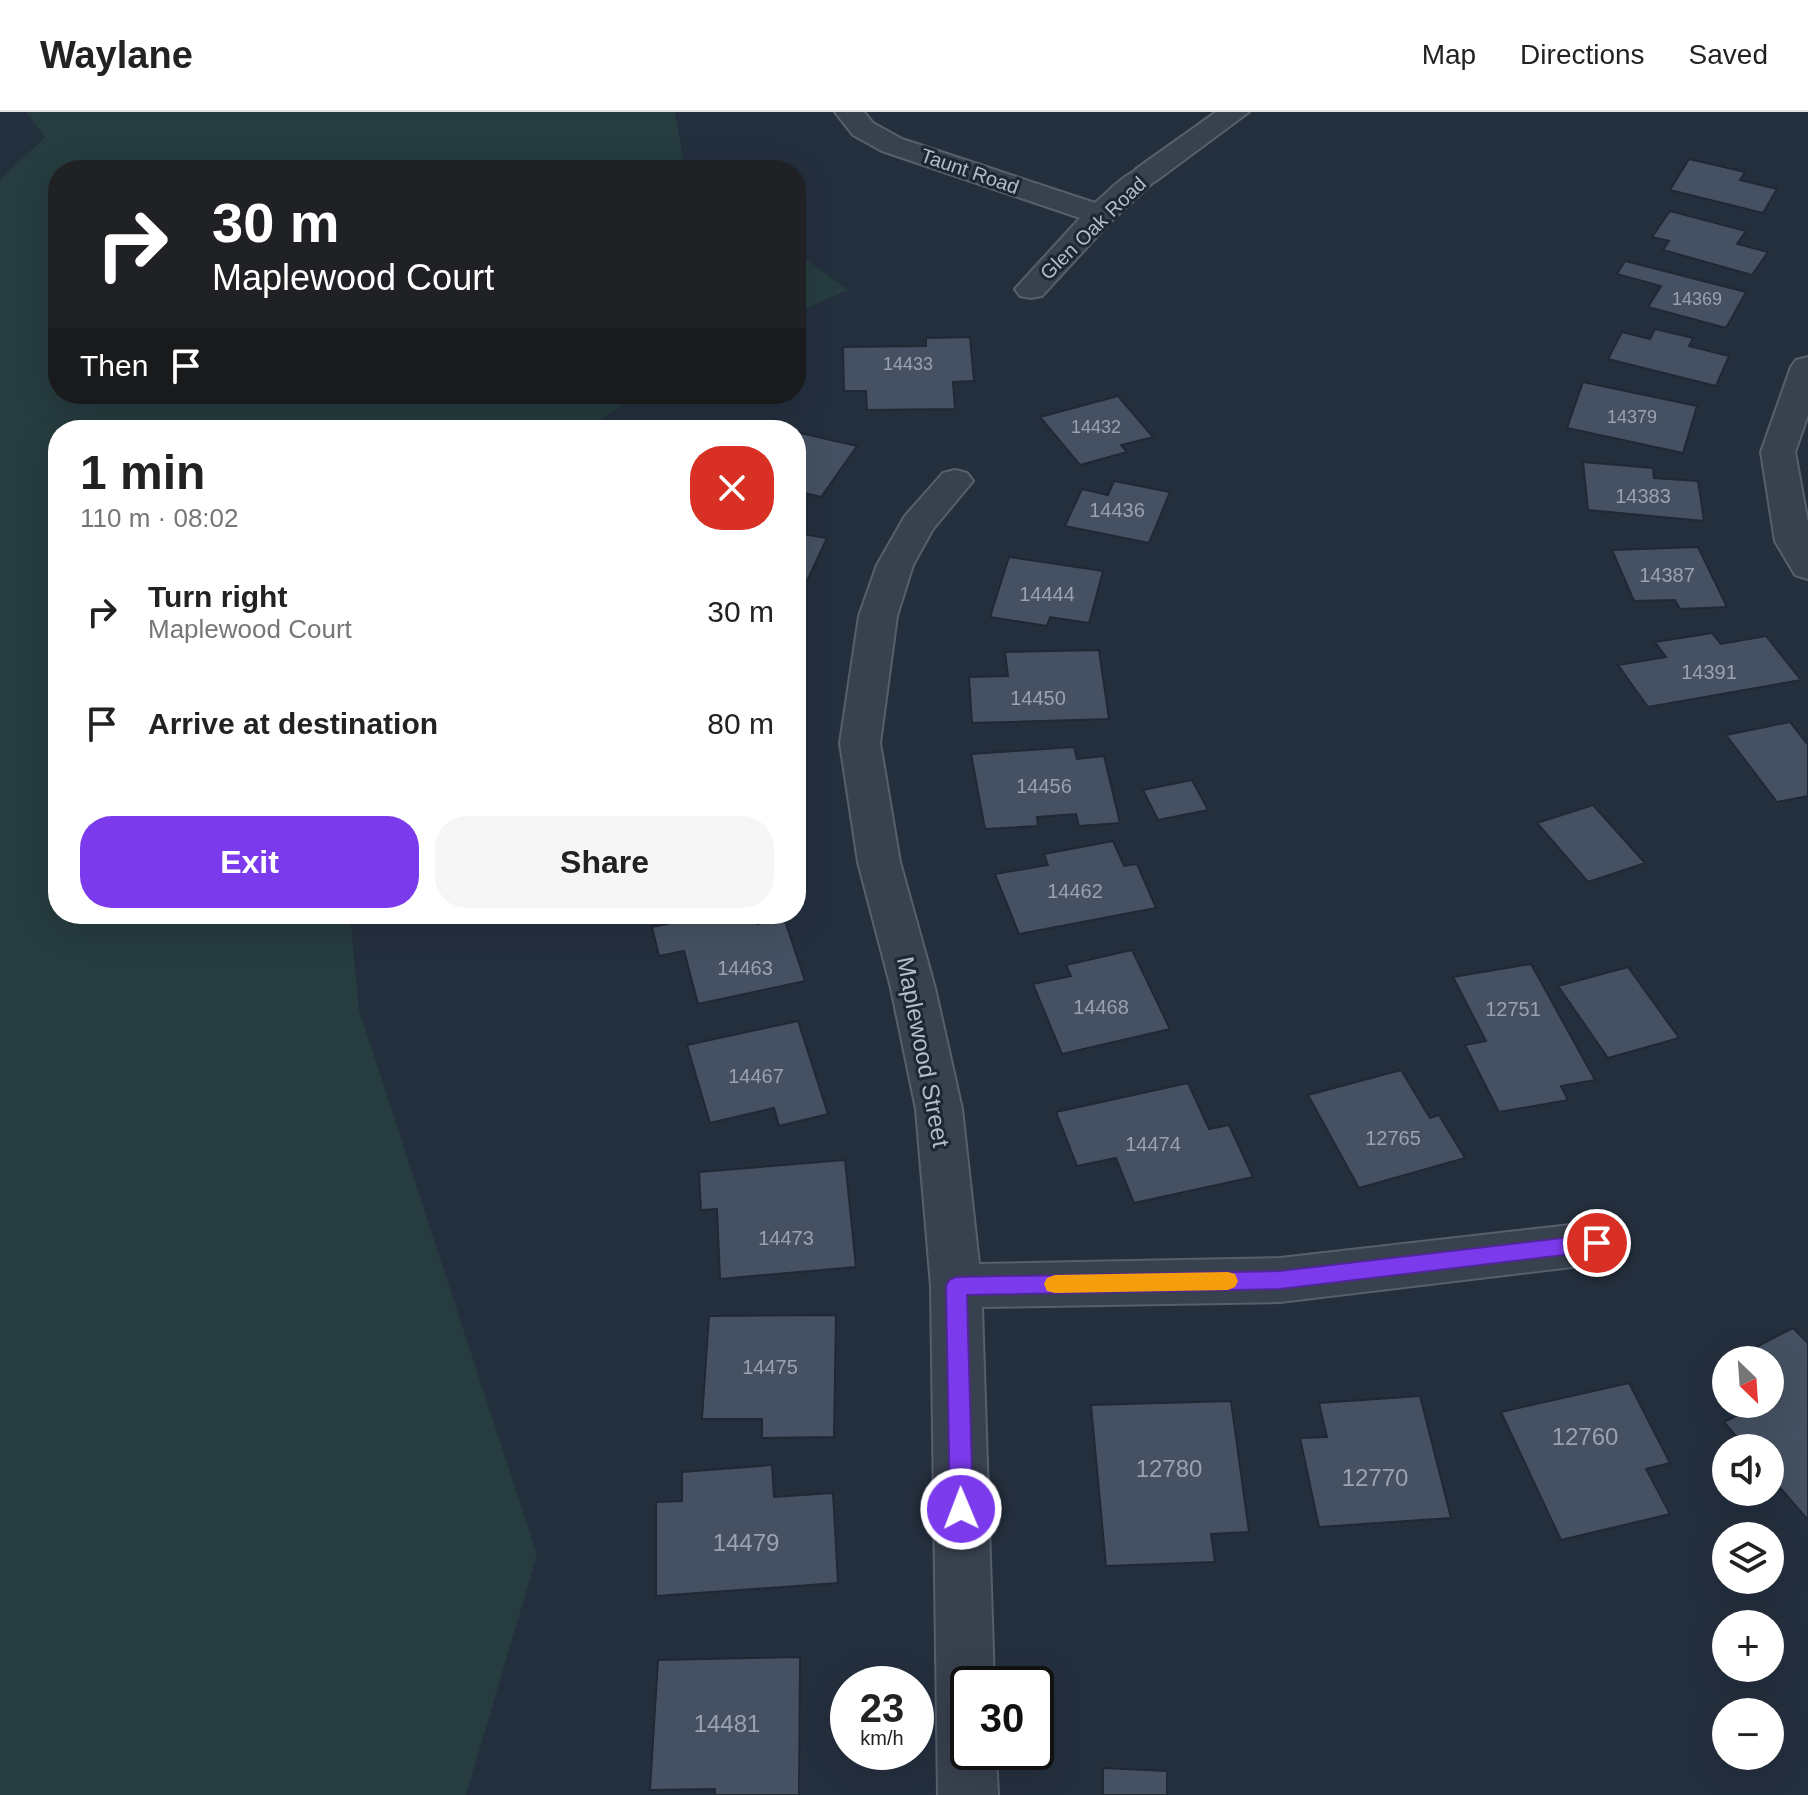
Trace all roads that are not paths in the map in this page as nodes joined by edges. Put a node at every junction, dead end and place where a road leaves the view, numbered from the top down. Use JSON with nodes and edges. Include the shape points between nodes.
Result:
{"nodes":[{"id":1,"x":849,"y":112,"type":"edge"},
{"id":2,"x":1235,"y":112,"type":"edge"},
{"id":3,"x":1100,"y":215,"type":"junction"},
{"id":4,"x":1031,"y":289,"type":"dead end"},
{"id":5,"x":1808,"y":367,"type":"edge"},
{"id":6,"x":955,"y":481,"type":"dead end"},
{"id":7,"x":1808,"y":567,"type":"edge"},
{"id":8,"x":1597,"y":1243,"type":"dead end"},
{"id":9,"x":956,"y":1286,"type":"junction"},
{"id":10,"x":968,"y":1795,"type":"edge"}],
"edges":[{"from":1,"to":3,"type":"street","name":"Taunt Road","via":[[863,129],[892,145]]},
{"from":2,"to":3,"type":"street","name":"Glen Oak Road"},
{"from":3,"to":4,"type":"street","name":"Glen Oak Road"},
{"from":5,"to":7,"type":"street","via":[[1778,452],[1793,541]]},
{"from":6,"to":9,"type":"street","name":"Maplewood Street","via":[[918,524],[895,565],[878,616],[860,743],[879,862],[939,1109]]},
{"from":8,"to":9,"type":"street","via":[[1280,1280]]},
{"from":9,"to":10,"type":"street","name":"Maplewood Street"}]}
